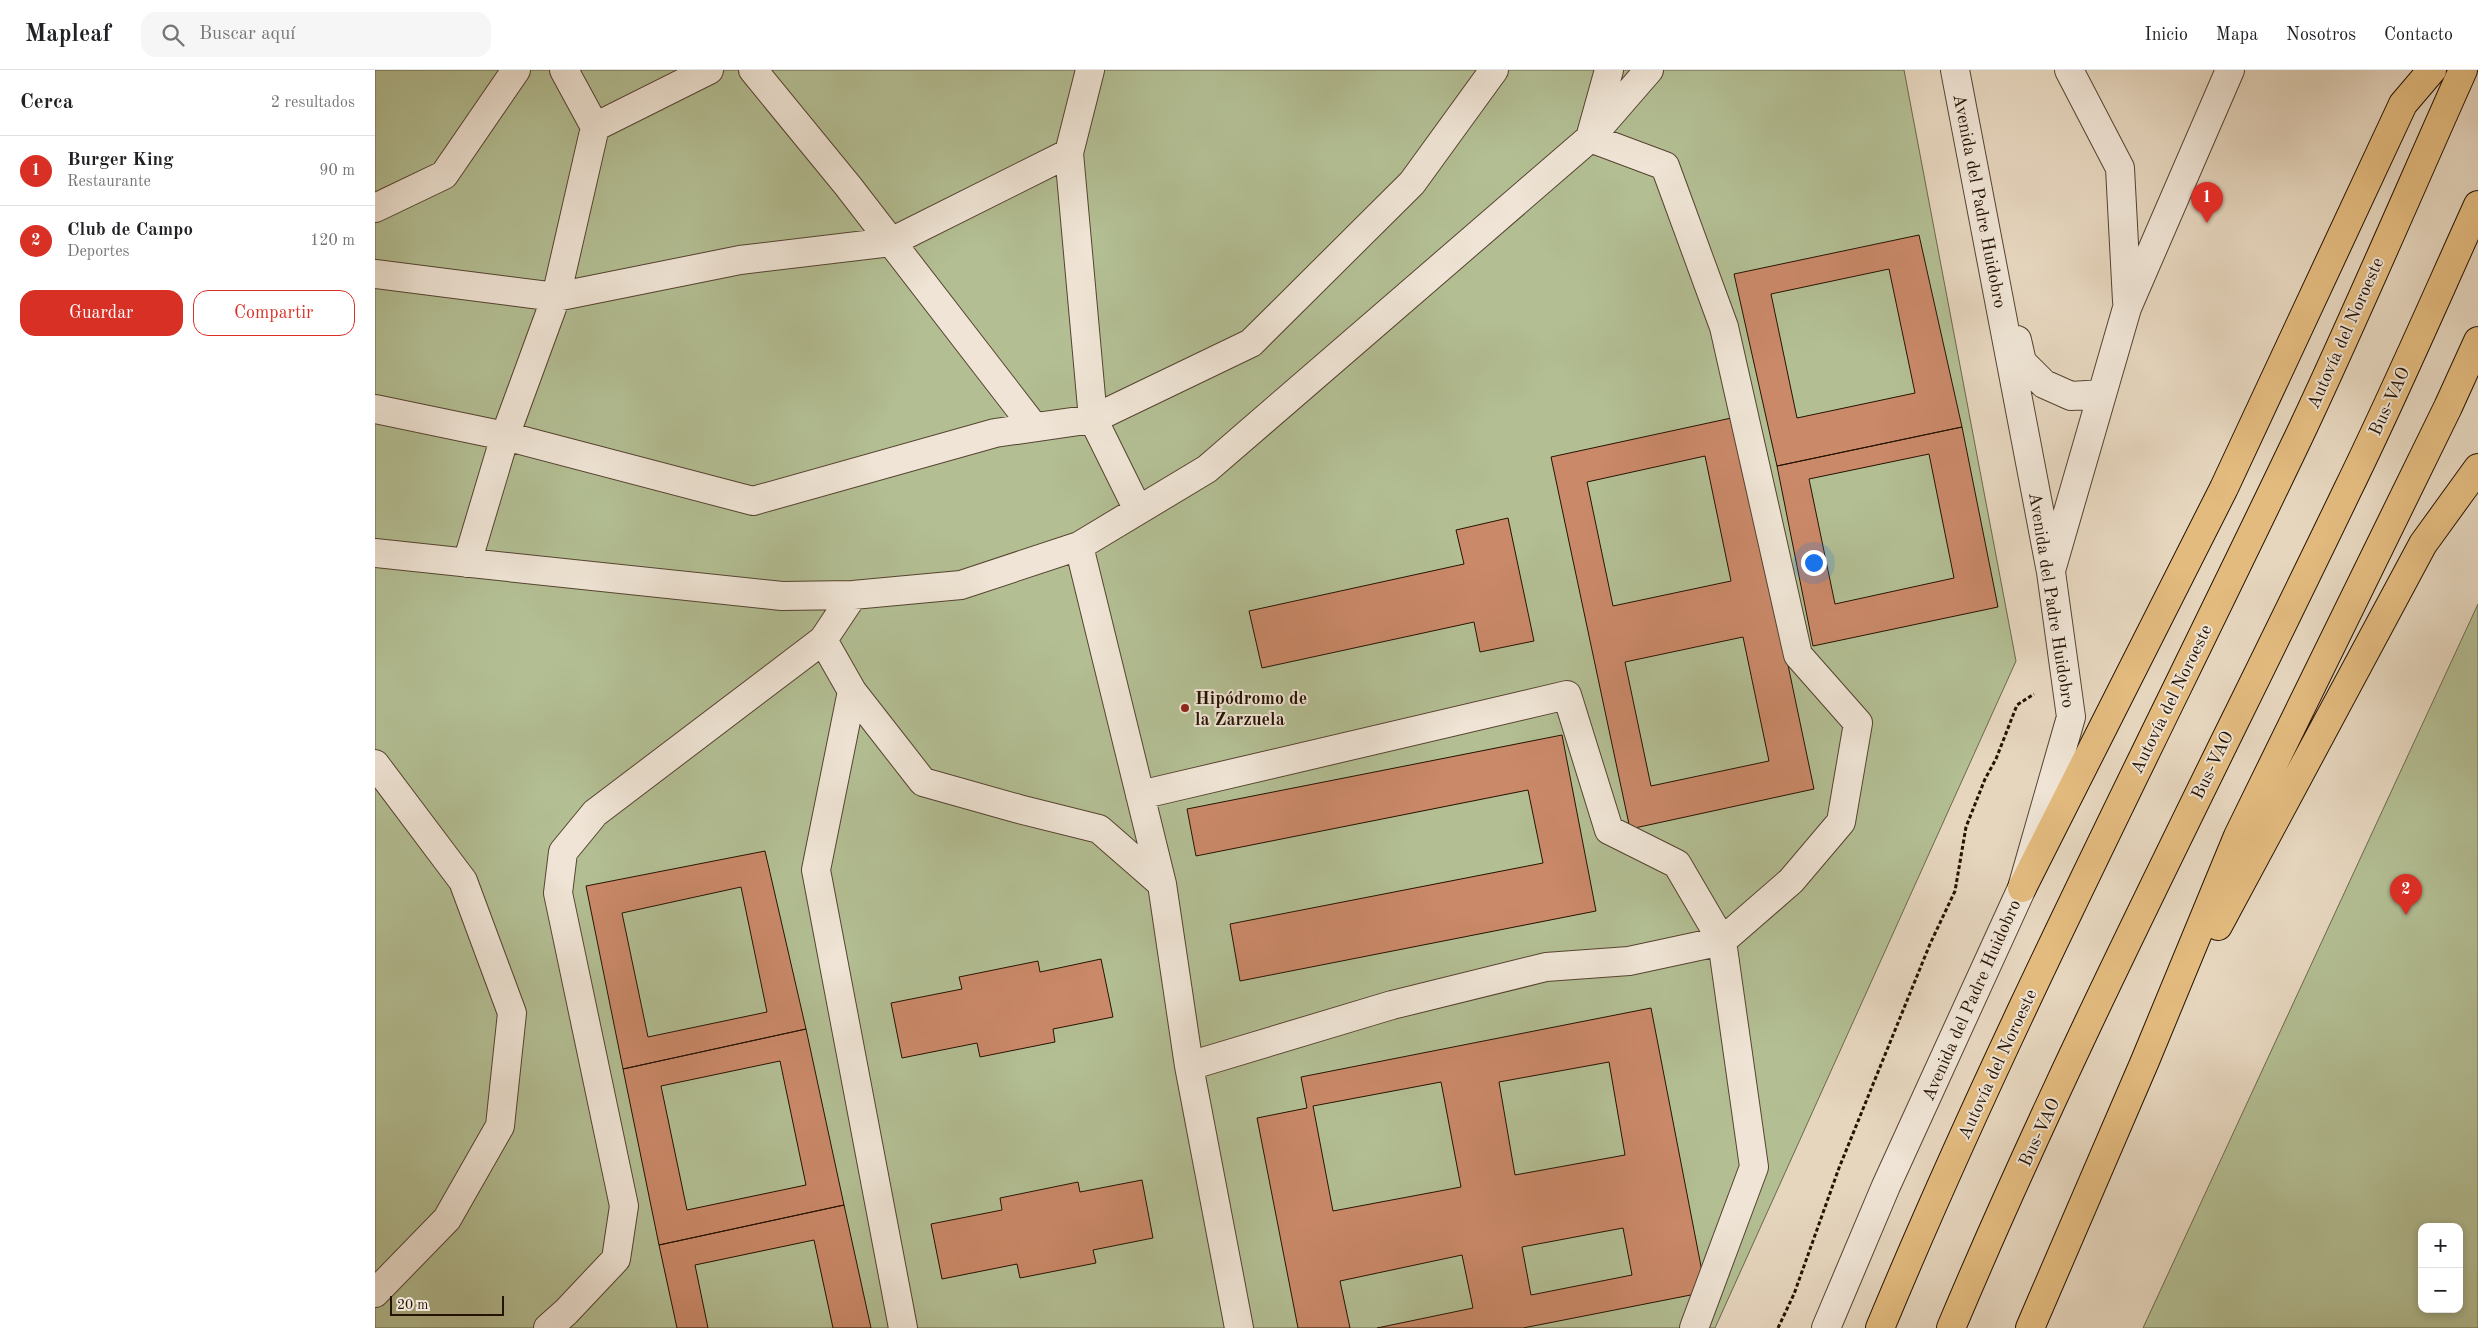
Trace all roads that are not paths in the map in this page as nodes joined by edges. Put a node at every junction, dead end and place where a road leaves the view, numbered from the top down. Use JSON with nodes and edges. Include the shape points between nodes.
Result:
{"nodes":[{"id":1,"x":516,"y":70,"type":"edge"},
{"id":2,"x":564,"y":70,"type":"edge"},
{"id":3,"x":709,"y":70,"type":"edge"},
{"id":4,"x":753,"y":70,"type":"edge"},
{"id":5,"x":1090,"y":70,"type":"edge"},
{"id":6,"x":1494,"y":70,"type":"edge"},
{"id":7,"x":1609,"y":70,"type":"edge"},
{"id":8,"x":1649,"y":70,"type":"edge"},
{"id":9,"x":1955,"y":70,"type":"edge"},
{"id":10,"x":2069,"y":70,"type":"edge"},
{"id":11,"x":2229,"y":70,"type":"edge"},
{"id":12,"x":2432,"y":70,"type":"edge"},
{"id":13,"x":2463,"y":70,"type":"edge"},
{"id":14,"x":595,"y":127,"type":"junction"},
{"id":15,"x":1590,"y":138,"type":"junction"},
{"id":16,"x":1069,"y":153,"type":"junction"},
{"id":17,"x":1975,"y":176,"type":"junction"},
{"id":18,"x":2478,"y":206,"type":"edge"},
{"id":19,"x":375,"y":208,"type":"edge"},
{"id":20,"x":891,"y":242,"type":"junction"},
{"id":21,"x":375,"y":274,"type":"edge"},
{"id":22,"x":556,"y":297,"type":"junction"},
{"id":23,"x":2127,"y":308,"type":"junction"},
{"id":24,"x":2478,"y":341,"type":"edge"},
{"id":25,"x":2102,"y":394,"type":"junction"},
{"id":26,"x":375,"y":409,"type":"edge"},
{"id":27,"x":1093,"y":419,"type":"junction"},
{"id":28,"x":1034,"y":427,"type":"junction"},
{"id":29,"x":505,"y":436,"type":"junction"},
{"id":30,"x":2478,"y":468,"type":"edge"},
{"id":31,"x":1138,"y":510,"type":"junction"},
{"id":32,"x":1079,"y":546,"type":"junction"},
{"id":33,"x":375,"y":554,"type":"edge"},
{"id":34,"x":467,"y":563,"type":"junction"},
{"id":35,"x":2051,"y":572,"type":"junction"},
{"id":36,"x":853,"y":595,"type":"junction"},
{"id":37,"x":823,"y":640,"type":"junction"},
{"id":38,"x":852,"y":691,"type":"junction"},
{"id":39,"x":375,"y":764,"type":"edge"},
{"id":40,"x":1140,"y":795,"type":"junction"},
{"id":41,"x":1162,"y":884,"type":"junction"},
{"id":42,"x":2022,"y":888,"type":"junction"},
{"id":43,"x":1722,"y":941,"type":"junction"},
{"id":44,"x":2145,"y":1061,"type":"junction"},
{"id":45,"x":1189,"y":1066,"type":"junction"},
{"id":46,"x":375,"y":1293,"type":"edge"},
{"id":47,"x":547,"y":1328,"type":"edge"},
{"id":48,"x":903,"y":1328,"type":"edge"},
{"id":49,"x":1239,"y":1328,"type":"edge"},
{"id":50,"x":1694,"y":1328,"type":"edge"},
{"id":51,"x":1826,"y":1328,"type":"edge"},
{"id":52,"x":1880,"y":1328,"type":"edge"},
{"id":53,"x":1951,"y":1328,"type":"edge"},
{"id":54,"x":2030,"y":1328,"type":"edge"}],
"edges":[{"from":1,"to":19,"type":"street","via":[[443,175]]},
{"from":2,"to":14,"type":"street"},
{"from":3,"to":14,"type":"street"},
{"from":4,"to":20,"type":"street"},
{"from":5,"to":16,"type":"street"},
{"from":6,"to":27,"type":"street","via":[[1412,183],[1251,343]]},
{"from":7,"to":15,"type":"street"},
{"from":8,"to":15,"type":"street"},
{"from":9,"to":17,"type":"street","name":"Avenida del Padre Huidobro"},
{"from":10,"to":23,"type":"street","via":[[2120,168]]},
{"from":11,"to":23,"type":"street"},
{"from":12,"to":42,"type":"highway","via":[[2403,104],[2225,488]]},
{"from":13,"to":52,"type":"highway","name":"Autovía del Noroeste","via":[[2301,430],[2091,863],[1925,1220]]},
{"from":14,"to":22,"type":"street"},
{"from":15,"to":31,"type":"street","via":[[1207,469]]},
{"from":15,"to":43,"type":"street","via":[[1665,166],[1724,327],[1798,655],[1858,724],[1841,822],[1791,881]]},
{"from":16,"to":20,"type":"street"},
{"from":16,"to":27,"type":"street"},
{"from":17,"to":25,"type":"street","via":[[2022,362],[2044,384],[2071,396]]},
{"from":17,"to":35,"type":"street","name":"Avenida del Padre Huidobro"},
{"from":18,"to":53,"type":"highway","name":"Bus-VAO","via":[[2349,487],[2183,823],[1988,1239]]},
{"from":20,"to":22,"type":"street","via":[[740,260]]},
{"from":20,"to":28,"type":"street"},
{"from":21,"to":22,"type":"street"},
{"from":22,"to":29,"type":"street"},
{"from":23,"to":25,"type":"street"},
{"from":24,"to":44,"type":"highway","via":[[2449,407],[2238,836]]},
{"from":25,"to":35,"type":"street"},
{"from":26,"to":29,"type":"street"},
{"from":27,"to":28,"type":"street"},
{"from":27,"to":31,"type":"street"},
{"from":28,"to":29,"type":"street","via":[[995,433],[753,501]]},
{"from":29,"to":34,"type":"street"},
{"from":30,"to":44,"type":"highway","via":[[2423,544]]},
{"from":31,"to":32,"type":"street"},
{"from":32,"to":36,"type":"street","via":[[961,585]]},
{"from":32,"to":40,"type":"street"},
{"from":33,"to":34,"type":"street"},
{"from":34,"to":36,"type":"street","via":[[782,596]]},
{"from":35,"to":42,"type":"street","name":"Avenida del Padre Huidobro","via":[[2071,717]]},
{"from":36,"to":37,"type":"street"},
{"from":37,"to":38,"type":"street"},
{"from":37,"to":47,"type":"street","via":[[595,813],[563,852],[558,894],[624,1206],[616,1259]]},
{"from":38,"to":41,"type":"street","via":[[923,782],[1099,829]]},
{"from":38,"to":48,"type":"street","via":[[815,870]]},
{"from":39,"to":46,"type":"street","via":[[463,881],[512,1013],[501,1126],[447,1220]]},
{"from":40,"to":41,"type":"street"},
{"from":40,"to":43,"type":"street","via":[[1567,695],[1609,830],[1677,864]]},
{"from":41,"to":45,"type":"street"},
{"from":42,"to":51,"type":"street","name":"Avenida del Padre Huidobro","via":[[1886,1186]]},
{"from":43,"to":45,"type":"street","via":[[1629,962],[1546,967],[1392,1005]]},
{"from":43,"to":50,"type":"street","via":[[1754,1167]]},
{"from":44,"to":54,"type":"highway"},
{"from":45,"to":49,"type":"street"}]}
